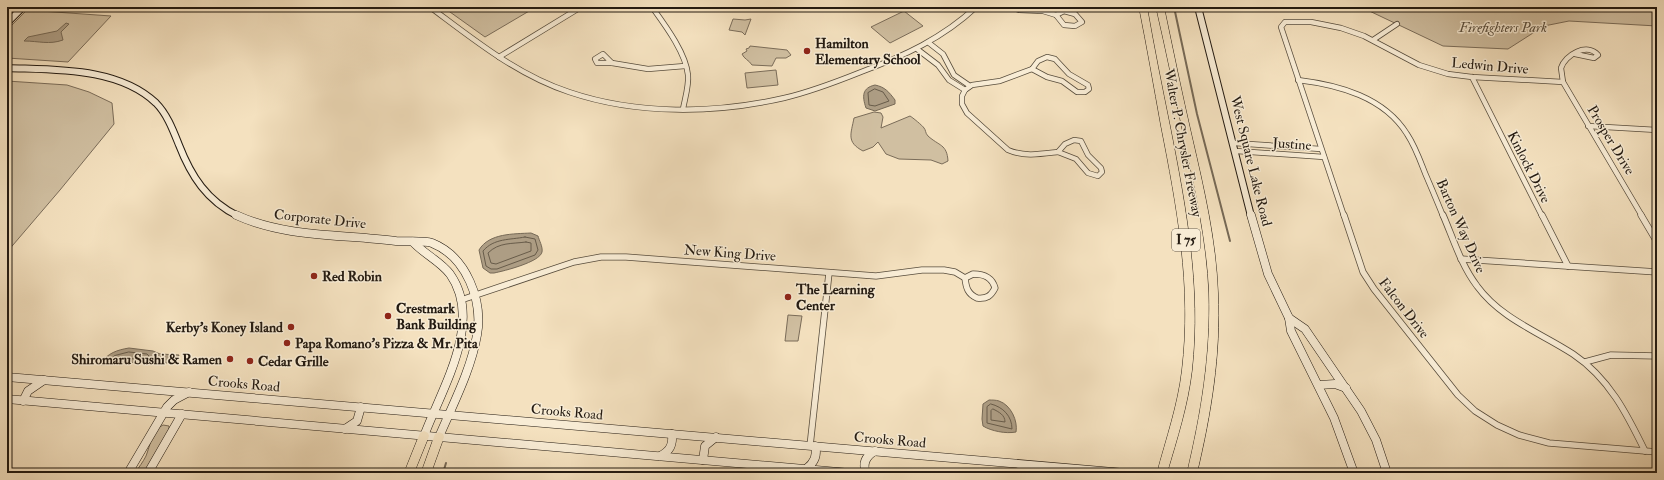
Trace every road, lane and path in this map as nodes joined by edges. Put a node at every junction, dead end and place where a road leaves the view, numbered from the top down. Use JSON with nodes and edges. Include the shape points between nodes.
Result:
{"nodes":[{"id":1,"x":23,"y":7,"type":"edge"},
{"id":2,"x":430,"y":7,"type":"edge"},
{"id":3,"x":582,"y":7,"type":"edge"},
{"id":4,"x":597,"y":7,"type":"edge"},
{"id":5,"x":632,"y":7,"type":"edge"},
{"id":6,"x":652,"y":7,"type":"edge"},
{"id":7,"x":976,"y":7,"type":"edge"},
{"id":8,"x":1011,"y":7,"type":"edge"},
{"id":9,"x":1143,"y":7,"type":"edge"},
{"id":10,"x":1160,"y":7,"type":"edge"},
{"id":11,"x":1198,"y":7,"type":"edge"},
{"id":12,"x":1056,"y":15,"type":"junction"},
{"id":13,"x":7,"y":23,"type":"edge"},
{"id":14,"x":1282,"y":24,"type":"joint"},
{"id":15,"x":1397,"y":24,"type":"dead end"},
{"id":16,"x":1373,"y":40,"type":"junction"},
{"id":17,"x":929,"y":43,"type":"junction"},
{"id":18,"x":917,"y":49,"type":"junction"},
{"id":19,"x":1575,"y":54,"type":"dead end"},
{"id":20,"x":499,"y":57,"type":"junction"},
{"id":21,"x":612,"y":63,"type":"dead end"},
{"id":22,"x":685,"y":66,"type":"junction"},
{"id":23,"x":7,"y":68,"type":"edge"},
{"id":24,"x":1032,"y":69,"type":"junction"},
{"id":25,"x":1472,"y":77,"type":"junction"},
{"id":26,"x":1298,"y":80,"type":"junction"},
{"id":27,"x":1563,"y":82,"type":"junction"},
{"id":28,"x":968,"y":88,"type":"junction"},
{"id":29,"x":684,"y":109,"type":"junction"},
{"id":30,"x":1588,"y":126,"type":"junction"},
{"id":31,"x":1657,"y":130,"type":"edge"},
{"id":32,"x":1234,"y":143,"type":"junction"},
{"id":33,"x":1321,"y":149,"type":"junction"},
{"id":34,"x":1236,"y":151,"type":"junction"},
{"id":35,"x":1058,"y":152,"type":"junction"},
{"id":36,"x":1324,"y":157,"type":"junction"},
{"id":37,"x":413,"y":242,"type":"junction"},
{"id":38,"x":1657,"y":242,"type":"edge"},
{"id":39,"x":450,"y":255,"type":"junction"},
{"id":40,"x":1461,"y":259,"type":"junction"},
{"id":41,"x":439,"y":263,"type":"junction"},
{"id":42,"x":1568,"y":266,"type":"junction"},
{"id":43,"x":1657,"y":272,"type":"edge"},
{"id":44,"x":829,"y":273,"type":"junction"},
{"id":45,"x":965,"y":278,"type":"junction"},
{"id":46,"x":475,"y":295,"type":"junction"},
{"id":47,"x":461,"y":300,"type":"junction"},
{"id":48,"x":1289,"y":318,"type":"junction"},
{"id":49,"x":1657,"y":356,"type":"edge"},
{"id":50,"x":1584,"y":362,"type":"junction"},
{"id":51,"x":7,"y":377,"type":"edge"},
{"id":52,"x":44,"y":380,"type":"junction"},
{"id":53,"x":1319,"y":385,"type":"junction"},
{"id":54,"x":1347,"y":389,"type":"junction"},
{"id":55,"x":189,"y":392,"type":"junction"},
{"id":56,"x":7,"y":399,"type":"edge"},
{"id":57,"x":23,"y":401,"type":"junction"},
{"id":58,"x":362,"y":407,"type":"junction"},
{"id":59,"x":163,"y":413,"type":"junction"},
{"id":60,"x":433,"y":413,"type":"junction"},
{"id":61,"x":182,"y":414,"type":"junction"},
{"id":62,"x":448,"y":414,"type":"junction"},
{"id":63,"x":345,"y":429,"type":"junction"},
{"id":64,"x":672,"y":434,"type":"junction"},
{"id":65,"x":424,"y":436,"type":"junction"},
{"id":66,"x":440,"y":437,"type":"junction"},
{"id":67,"x":716,"y":438,"type":"junction"},
{"id":68,"x":812,"y":446,"type":"junction"},
{"id":69,"x":875,"y":451,"type":"junction"},
{"id":70,"x":1646,"y":452,"type":"junction"},
{"id":71,"x":1657,"y":452,"type":"edge"},
{"id":72,"x":660,"y":456,"type":"junction"},
{"id":73,"x":703,"y":460,"type":"junction"},
{"id":74,"x":806,"y":469,"type":"junction"},
{"id":75,"x":128,"y":473,"type":"edge"},
{"id":76,"x":148,"y":473,"type":"edge"},
{"id":77,"x":409,"y":473,"type":"edge"},
{"id":78,"x":426,"y":473,"type":"edge"},
{"id":79,"x":850,"y":473,"type":"edge"},
{"id":80,"x":866,"y":473,"type":"edge"},
{"id":81,"x":1125,"y":473,"type":"edge"},
{"id":82,"x":1162,"y":473,"type":"edge"},
{"id":83,"x":1192,"y":473,"type":"edge"},
{"id":84,"x":1354,"y":473,"type":"edge"},
{"id":85,"x":1387,"y":473,"type":"edge"}],
"edges":[{"from":1,"to":13,"type":"main road"},
{"from":2,"to":20,"type":"street"},
{"from":3,"to":20,"type":"street"},
{"from":4,"to":5,"type":"street"},
{"from":6,"to":22,"type":"street","via":[[670,35]]},
{"from":7,"to":17,"type":"street","via":[[953,28]]},
{"from":8,"to":12,"type":"street","via":[[1021,12],[1043,11]]},
{"from":9,"to":82,"type":"highway","name":"Walter P. Chrysler Freeway","number":"I 75","via":[[1186,232],[1190,276],[1191,310],[1187,371],[1180,410]]},
{"from":10,"to":83,"type":"highway","name":"Walter P. Chrysler Freeway","number":"I 75","via":[[1203,208],[1213,278],[1213,354],[1202,434]]},
{"from":11,"to":32,"type":"main road","name":"West Square Lake Road"},
{"from":12,"to":12,"type":"street","via":[[1058,20],[1068,26],[1082,22],[1081,18],[1069,11]]},
{"from":14,"to":16,"type":"street","name":"Ledwin Drive","via":[[1294,21],[1326,24]]},
{"from":14,"to":26,"type":"street","name":"Falcon Drive","via":[[1281,29]]},
{"from":15,"to":16,"type":"street"},
{"from":16,"to":25,"type":"street","name":"Ledwin Drive","via":[[1428,68],[1457,76]]},
{"from":17,"to":18,"type":"street"},
{"from":17,"to":28,"type":"street","via":[[943,54],[954,75]]},
{"from":18,"to":28,"type":"street","via":[[938,65],[951,82]]},
{"from":18,"to":29,"type":"street","via":[[856,75],[785,98],[743,105]]},
{"from":19,"to":27,"type":"street","name":"Prosper Drive","via":[[1568,56],[1561,65],[1560,74]]},
{"from":20,"to":29,"type":"street","via":[[528,76],[579,96],[630,106]]},
{"from":21,"to":22,"type":"street","via":[[655,70]]},
{"from":22,"to":29,"type":"street","via":[[688,81]]},
{"from":23,"to":37,"type":"main road","name":"Corporate Drive","via":[[102,76],[140,91],[156,102],[167,117],[197,184],[220,205],[247,220],[289,231]]},
{"from":24,"to":24,"type":"street","via":[[1062,81],[1077,92],[1089,89],[1088,85],[1066,72],[1052,57],[1046,56],[1037,60]]},
{"from":24,"to":28,"type":"street","via":[[1000,81],[977,83]]},
{"from":25,"to":27,"type":"street","name":"Ledwin Drive"},
{"from":25,"to":42,"type":"street","name":"Kinlock Drive"},
{"from":26,"to":33,"type":"street","name":"Falcon Drive"},
{"from":26,"to":40,"type":"street","name":"Barton Way Drive","via":[[1324,83],[1350,91],[1378,105],[1397,121],[1414,147]]},
{"from":27,"to":30,"type":"street","name":"Prosper Drive"},
{"from":28,"to":35,"type":"street","via":[[962,100],[964,109],[1003,147],[1015,153],[1029,155]]},
{"from":30,"to":31,"type":"street"},
{"from":30,"to":38,"type":"street","name":"Prosper Drive"},
{"from":32,"to":33,"type":"street","name":"Justine"},
{"from":32,"to":34,"type":"main road","name":"West Square Lake Road"},
{"from":33,"to":36,"type":"street","name":"Falcon Drive"},
{"from":34,"to":36,"type":"street","name":"Justine"},
{"from":34,"to":48,"type":"main road","name":"West Square Lake Road","via":[[1264,263]]},
{"from":35,"to":35,"type":"street","via":[[1076,159],[1090,174],[1098,176],[1102,172],[1088,155],[1081,141],[1072,140]]},
{"from":36,"to":70,"type":"street","name":"Falcon Drive","via":[[1366,277],[1467,404],[1497,425],[1539,442]]},
{"from":37,"to":39,"type":"main road","name":"Corporate Drive","via":[[427,242],[440,247]]},
{"from":37,"to":41,"type":"main road","via":[[420,251]]},
{"from":39,"to":41,"type":"main road"},
{"from":39,"to":46,"type":"main road","name":"Corporate Drive","via":[[465,272]]},
{"from":40,"to":42,"type":"street"},
{"from":40,"to":50,"type":"street","name":"Barton Way Drive","via":[[1476,286],[1501,312]]},
{"from":41,"to":47,"type":"main road","via":[[450,274]]},
{"from":42,"to":43,"type":"street"},
{"from":44,"to":45,"type":"street","name":"New King Drive","via":[[890,276],[938,268],[953,271]]},
{"from":44,"to":46,"type":"street","name":"New King Drive","via":[[602,257],[565,265]]},
{"from":44,"to":68,"type":"street"},
{"from":45,"to":45,"type":"street","via":[[965,288],[973,297],[988,297],[995,290],[993,281],[984,274],[973,274]]},
{"from":46,"to":47,"type":"street","name":"New King Drive"},
{"from":46,"to":62,"type":"main road","name":"Corporate Drive","via":[[479,318],[477,336]]},
{"from":47,"to":60,"type":"main road","via":[[464,318],[460,343]]},
{"from":48,"to":53,"type":"main road","name":"West Square Lake Road","via":[[1291,331]]},
{"from":48,"to":54,"type":"main road","name":"West Square Lake Road","via":[[1305,329]]},
{"from":49,"to":50,"type":"street","via":[[1610,354]]},
{"from":50,"to":70,"type":"street","name":"Barton Way Drive","via":[[1614,392]]},
{"from":51,"to":52,"type":"main road","name":"Crooks Road"},
{"from":52,"to":55,"type":"main road","name":"Crooks Road"},
{"from":52,"to":57,"type":"main road","via":[[29,390]]},
{"from":53,"to":54,"type":"main road","via":[[1335,384]]},
{"from":53,"to":84,"type":"main road","name":"West Square Lake Road","via":[[1340,430]]},
{"from":54,"to":85,"type":"main road","name":"West Square Lake Road","via":[[1376,440]]},
{"from":55,"to":58,"type":"main road","name":"Crooks Road"},
{"from":55,"to":59,"type":"main road","via":[[174,400]]},
{"from":56,"to":57,"type":"main road"},
{"from":57,"to":59,"type":"main road"},
{"from":58,"to":60,"type":"main road","name":"Crooks Road"},
{"from":58,"to":63,"type":"main road","via":[[358,420]]},
{"from":59,"to":61,"type":"main road"},
{"from":59,"to":75,"type":"main road"},
{"from":60,"to":62,"type":"main road","name":"Crooks Road"},
{"from":60,"to":65,"type":"main road"},
{"from":61,"to":63,"type":"main road"},
{"from":61,"to":76,"type":"main road"},
{"from":62,"to":64,"type":"main road","name":"Crooks Road"},
{"from":62,"to":66,"type":"main road","name":"Corporate Drive"},
{"from":63,"to":65,"type":"main road"},
{"from":64,"to":67,"type":"main road","name":"Crooks Road"},
{"from":64,"to":72,"type":"main road","via":[[670,449]]},
{"from":65,"to":66,"type":"main road"},
{"from":65,"to":77,"type":"highway"},
{"from":66,"to":72,"type":"main road"},
{"from":66,"to":78,"type":"highway"},
{"from":67,"to":68,"type":"main road","name":"Crooks Road"},
{"from":67,"to":73,"type":"main road","via":[[705,446]]},
{"from":68,"to":69,"type":"main road","name":"Crooks Road"},
{"from":68,"to":74,"type":"main road","via":[[817,450],[816,458]]},
{"from":69,"to":80,"type":"main road","via":[[865,459]]},
{"from":69,"to":81,"type":"main road","name":"Crooks Road"},
{"from":70,"to":71,"type":"street","name":"Falcon Drive"},
{"from":72,"to":73,"type":"main road"},
{"from":73,"to":74,"type":"main road"},
{"from":74,"to":79,"type":"main road"}]}
